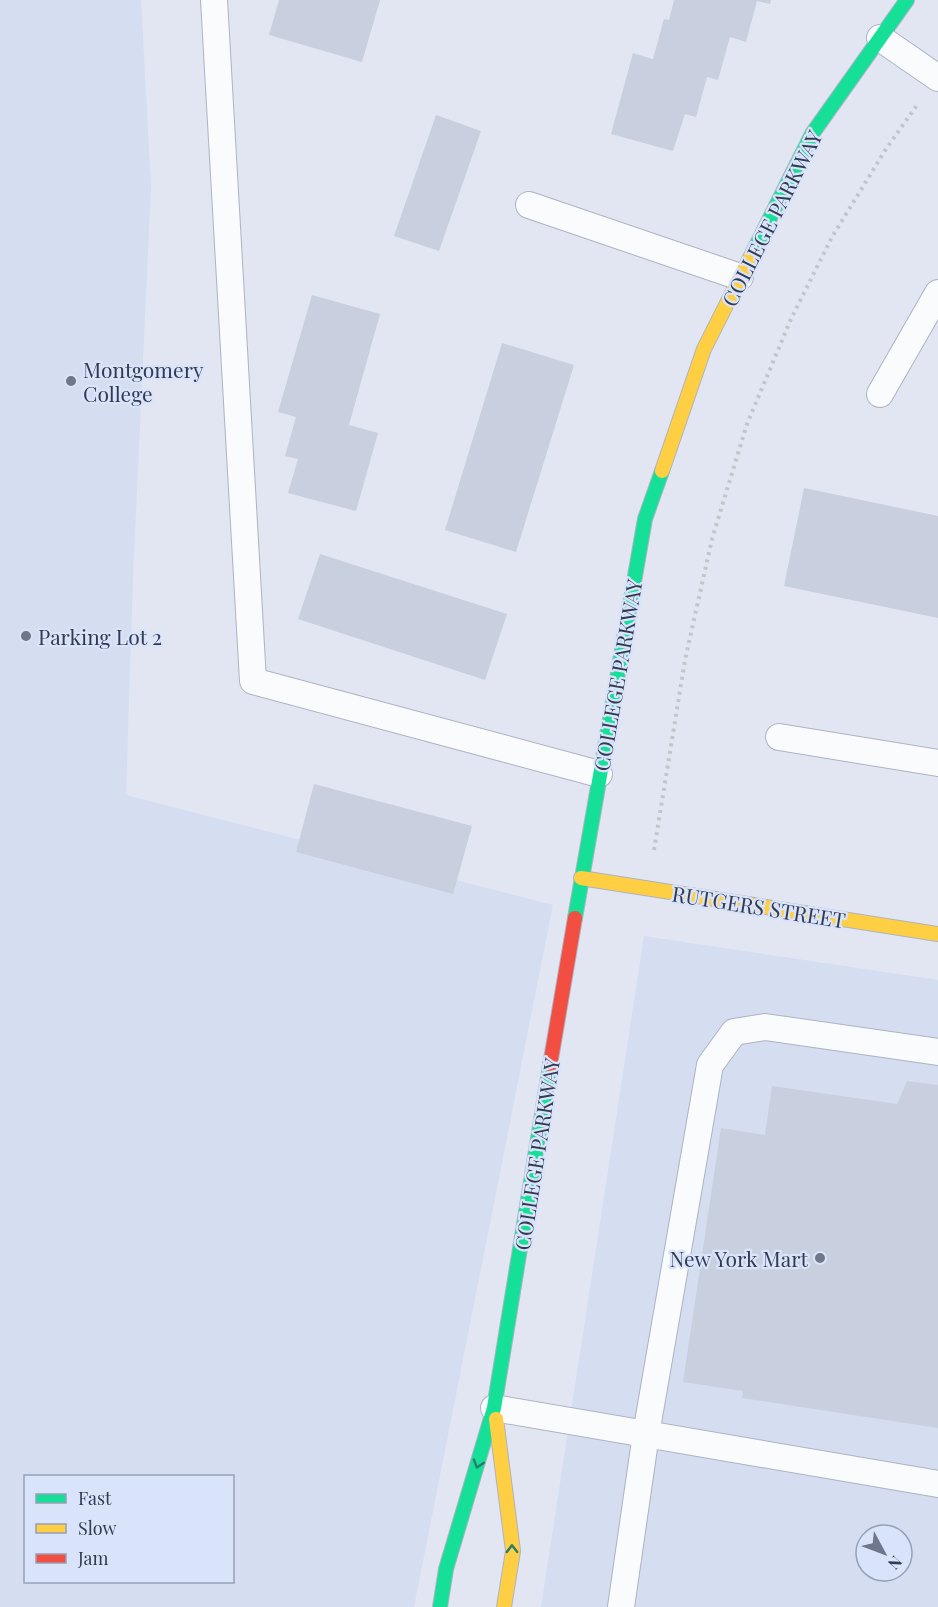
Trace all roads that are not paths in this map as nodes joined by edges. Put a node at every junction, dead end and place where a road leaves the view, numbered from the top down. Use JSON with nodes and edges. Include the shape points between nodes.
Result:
{"nodes":[{"id":1,"x":214,"y":0,"type":"edge"},
{"id":2,"x":907,"y":0,"type":"edge"},
{"id":3,"x":880,"y":38,"type":"junction"},
{"id":4,"x":937,"y":77,"type":"edge"},
{"id":5,"x":529,"y":205,"type":"dead end"},
{"id":6,"x":740,"y":277,"type":"junction"},
{"id":7,"x":938,"y":293,"type":"edge"},
{"id":8,"x":880,"y":394,"type":"dead end"},
{"id":9,"x":779,"y":737,"type":"dead end"},
{"id":10,"x":938,"y":763,"type":"edge"},
{"id":11,"x":599,"y":774,"type":"junction"},
{"id":12,"x":581,"y":878,"type":"junction"},
{"id":13,"x":938,"y":934,"type":"edge"},
{"id":14,"x":938,"y":1052,"type":"edge"},
{"id":15,"x":494,"y":1408,"type":"junction"},
{"id":16,"x":646,"y":1434,"type":"junction"},
{"id":17,"x":938,"y":1484,"type":"edge"},
{"id":18,"x":440,"y":1607,"type":"edge"},
{"id":19,"x":504,"y":1607,"type":"edge"},
{"id":20,"x":621,"y":1607,"type":"edge"}],
"edges":[{"from":1,"to":11,"type":"lane","via":[[253,681]]},
{"from":2,"to":3,"type":"street","name":"COLLEGE PARKWAY"},
{"from":3,"to":4,"type":"lane"},
{"from":3,"to":6,"type":"street","name":"COLLEGE PARKWAY","via":[[813,134]]},
{"from":5,"to":6,"type":"lane"},
{"from":6,"to":11,"type":"street","name":"COLLEGE PARKWAY","via":[[704,349],[645,519]]},
{"from":7,"to":8,"type":"lane"},
{"from":9,"to":10,"type":"lane"},
{"from":11,"to":12,"type":"street","name":"COLLEGE PARKWAY"},
{"from":12,"to":13,"type":"street","name":"RUTGERS STREET"},
{"from":12,"to":15,"type":"street","name":"COLLEGE PARKWAY"},
{"from":14,"to":16,"type":"lane","via":[[765,1027],[734,1032],[710,1065]]},
{"from":15,"to":16,"type":"lane"},
{"from":15,"to":18,"type":"street","name":"COLLEGE PARKWAY","one_way":true,"via":[[446,1569]]},
{"from":19,"to":15,"type":"street","name":"COLLEGE PARKWAY","one_way":true,"via":[[513,1551]]},
{"from":16,"to":17,"type":"lane"},
{"from":16,"to":20,"type":"lane"}]}
